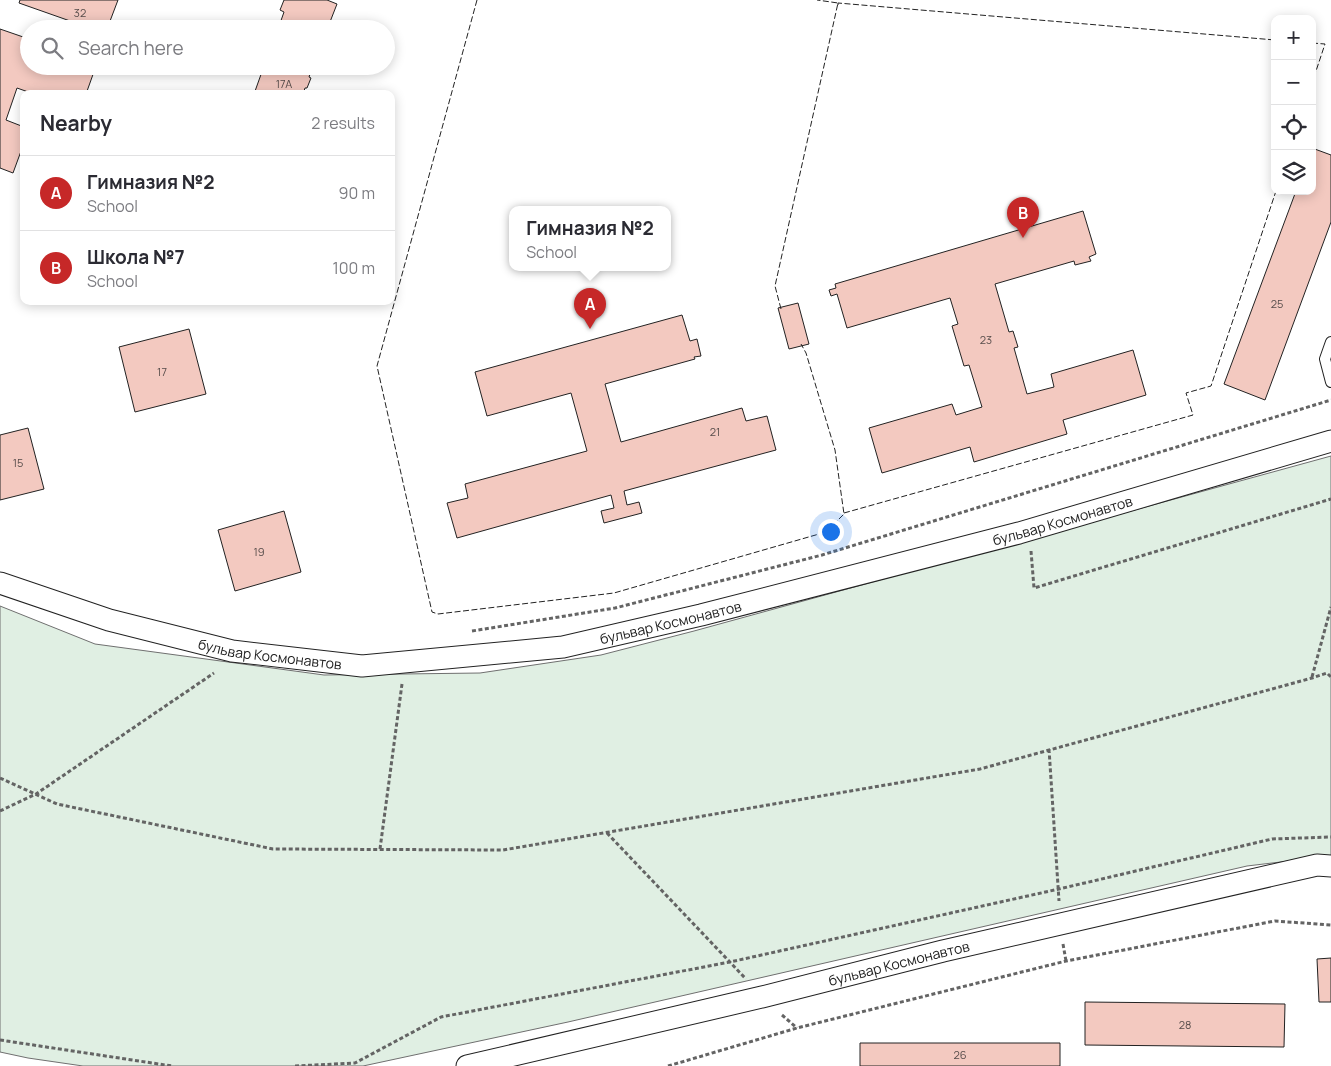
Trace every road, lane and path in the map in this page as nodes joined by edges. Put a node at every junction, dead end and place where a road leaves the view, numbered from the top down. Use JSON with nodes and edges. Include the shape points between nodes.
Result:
{"nodes":[{"id":1,"x":1331,"y":342,"type":"edge"},
{"id":2,"x":1331,"y":382,"type":"edge"},
{"id":3,"x":1331,"y":400,"type":"edge"},
{"id":4,"x":1331,"y":441,"type":"edge"},
{"id":5,"x":1331,"y":499,"type":"edge"},
{"id":6,"x":1031,"y":550,"type":"dead end"},
{"id":7,"x":0,"y":583,"type":"edge"},
{"id":8,"x":1331,"y":607,"type":"edge"},
{"id":9,"x":463,"y":633,"type":"dead end"},
{"id":10,"x":405,"y":662,"type":"junction"},
{"id":11,"x":214,"y":673,"type":"dead end"},
{"id":12,"x":1331,"y":677,"type":"edge"},
{"id":13,"x":1312,"y":678,"type":"junction"},
{"id":14,"x":1050,"y":750,"type":"junction"},
{"id":15,"x":0,"y":778,"type":"edge"},
{"id":16,"x":36,"y":794,"type":"junction"},
{"id":17,"x":0,"y":811,"type":"edge"},
{"id":18,"x":607,"y":833,"type":"junction"},
{"id":19,"x":1331,"y":837,"type":"edge"},
{"id":20,"x":380,"y":849,"type":"junction"},
{"id":21,"x":1331,"y":866,"type":"edge"},
{"id":22,"x":1060,"y":889,"type":"junction"},
{"id":23,"x":1059,"y":925,"type":"junction"},
{"id":24,"x":1331,"y":925,"type":"edge"},
{"id":25,"x":1066,"y":961,"type":"junction"},
{"id":26,"x":730,"y":962,"type":"junction"},
{"id":27,"x":762,"y":996,"type":"junction"},
{"id":28,"x":796,"y":1028,"type":"junction"},
{"id":29,"x":0,"y":1040,"type":"edge"},
{"id":30,"x":172,"y":1066,"type":"edge"},
{"id":31,"x":295,"y":1066,"type":"edge"},
{"id":32,"x":467,"y":1066,"type":"edge"},
{"id":33,"x":668,"y":1066,"type":"edge"}],
"edges":[{"from":1,"to":2,"type":"lane","via":[[1325,359]]},
{"from":3,"to":9,"type":"path","via":[[822,555],[615,608]]},
{"from":4,"to":10,"type":"street","name":"бульвар Космонавтов","via":[[1019,533],[700,616],[563,647]]},
{"from":5,"to":6,"type":"path","via":[[1034,588]]},
{"from":7,"to":10,"type":"street","name":"бульвар Космонавтов","via":[[109,620],[232,651],[362,666]]},
{"from":8,"to":13,"type":"path"},
{"from":10,"to":20,"type":"path"},
{"from":11,"to":16,"type":"path"},
{"from":12,"to":13,"type":"path","via":[[1327,674]]},
{"from":13,"to":14,"type":"path"},
{"from":14,"to":18,"type":"path","via":[[980,769]]},
{"from":14,"to":22,"type":"path"},
{"from":15,"to":16,"type":"path"},
{"from":16,"to":17,"type":"path"},
{"from":16,"to":20,"type":"path","via":[[57,804],[273,849]]},
{"from":18,"to":20,"type":"path","via":[[503,850]]},
{"from":18,"to":26,"type":"path"},
{"from":19,"to":22,"type":"path","via":[[1272,839]]},
{"from":21,"to":23,"type":"street","name":"бульвар Космонавтов","via":[[1317,865]]},
{"from":22,"to":23,"type":"path"},
{"from":22,"to":26,"type":"path"},
{"from":23,"to":25,"type":"path"},
{"from":23,"to":27,"type":"street","name":"бульвар Космонавтов"},
{"from":24,"to":25,"type":"path","via":[[1275,921]]},
{"from":25,"to":28,"type":"path"},
{"from":26,"to":27,"type":"path"},
{"from":26,"to":31,"type":"path","via":[[442,1017],[355,1063]]},
{"from":27,"to":28,"type":"path"},
{"from":27,"to":32,"type":"street","name":"бульвар Космонавтов"},
{"from":28,"to":33,"type":"path"},
{"from":29,"to":30,"type":"path"}]}
